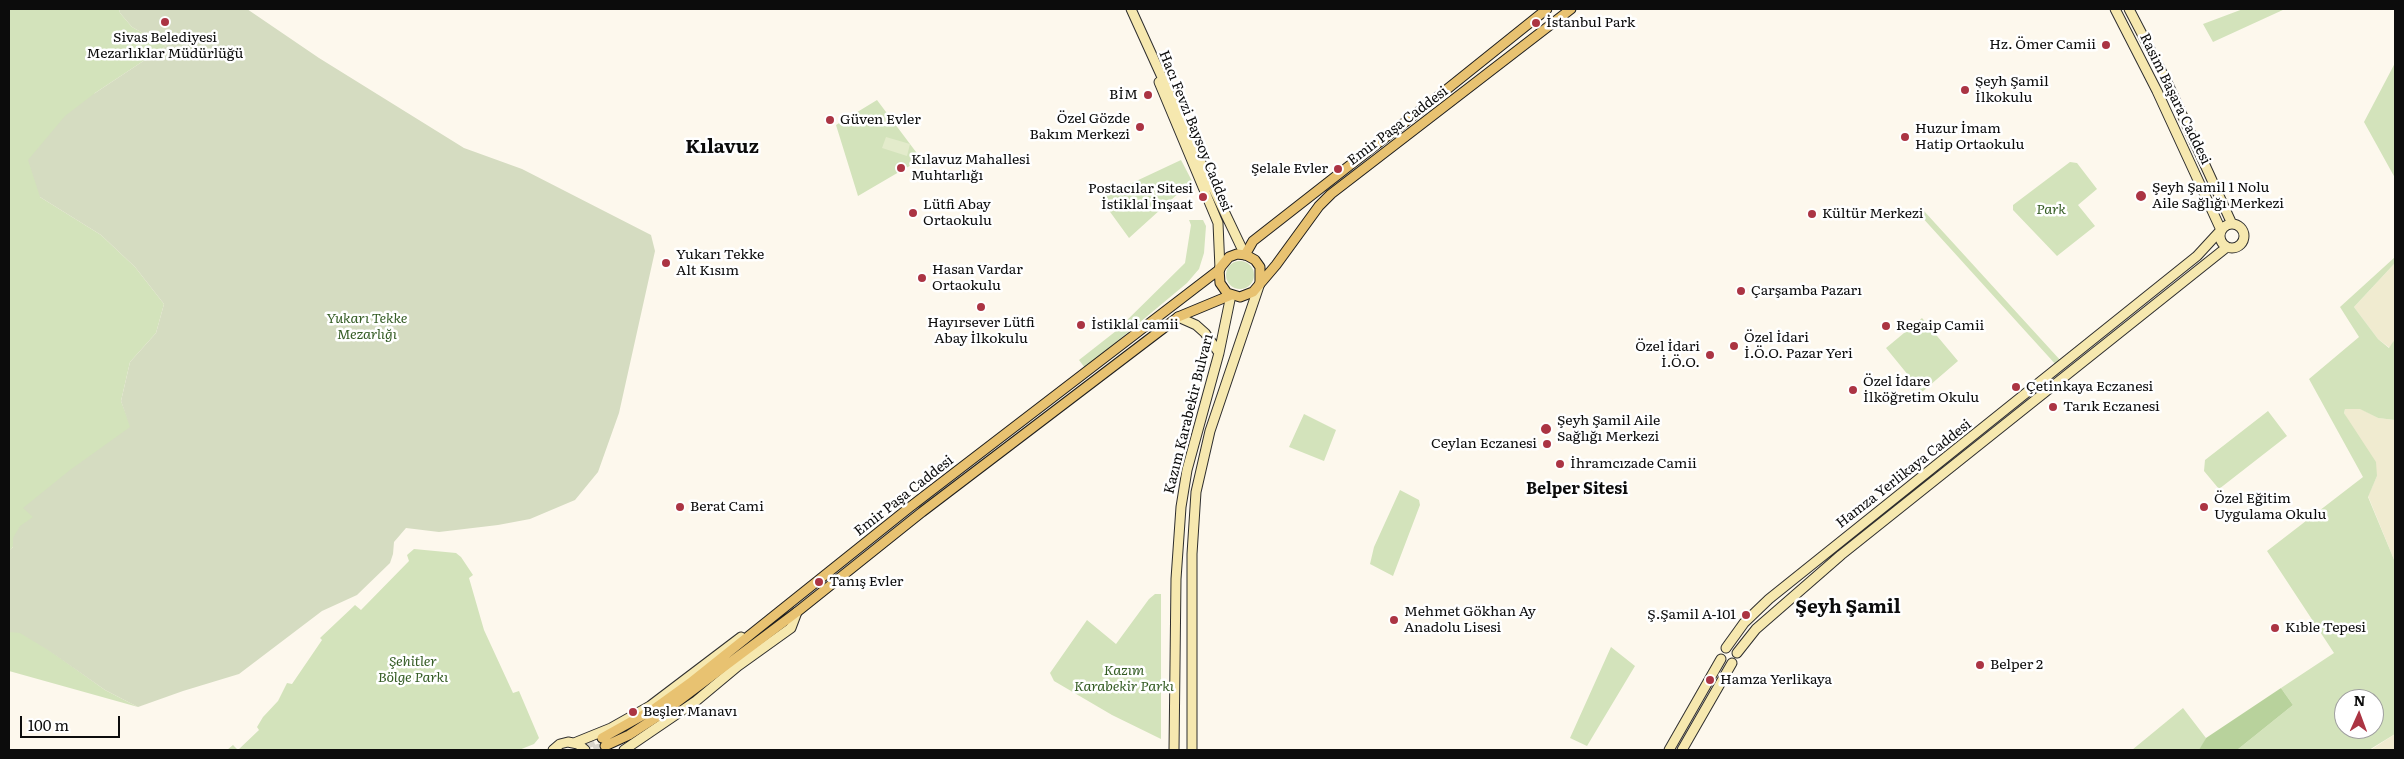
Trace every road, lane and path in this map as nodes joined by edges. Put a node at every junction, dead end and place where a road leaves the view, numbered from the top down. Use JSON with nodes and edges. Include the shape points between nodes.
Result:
{"nodes":[{"id":1,"x":1131,"y":9,"type":"edge"},
{"id":2,"x":1547,"y":9,"type":"edge"},
{"id":3,"x":1571,"y":9,"type":"edge"},
{"id":4,"x":2115,"y":9,"type":"edge"},
{"id":5,"x":2129,"y":9,"type":"edge"},
{"id":6,"x":1142,"y":34,"type":"junction"},
{"id":7,"x":2232,"y":224,"type":"junction"},
{"id":8,"x":2221,"y":230,"type":"junction"},
{"id":9,"x":2228,"y":247,"type":"junction"},
{"id":10,"x":1245,"y":255,"type":"junction"},
{"id":11,"x":1220,"y":269,"type":"junction"},
{"id":12,"x":1260,"y":283,"type":"junction"},
{"id":13,"x":1231,"y":295,"type":"junction"},
{"id":14,"x":1178,"y":317,"type":"junction"},
{"id":15,"x":1218,"y":353,"type":"junction"},
{"id":16,"x":797,"y":612,"type":"junction"},
{"id":17,"x":780,"y":613,"type":"junction"},
{"id":18,"x":1726,"y":648,"type":"junction"},
{"id":19,"x":1737,"y":653,"type":"junction"},
{"id":20,"x":1721,"y":659,"type":"junction"},
{"id":21,"x":1732,"y":664,"type":"junction"},
{"id":22,"x":651,"y":733,"type":"junction"},
{"id":23,"x":574,"y":743,"type":"junction"},
{"id":24,"x":553,"y":750,"type":"edge"},
{"id":25,"x":585,"y":750,"type":"edge"},
{"id":26,"x":624,"y":750,"type":"edge"},
{"id":27,"x":633,"y":750,"type":"edge"},
{"id":28,"x":1174,"y":750,"type":"edge"},
{"id":29,"x":1192,"y":750,"type":"edge"},
{"id":30,"x":1669,"y":750,"type":"edge"},
{"id":31,"x":1682,"y":750,"type":"edge"}],
"edges":[{"from":1,"to":6,"type":"street","name":"Hacı Fevzi Baysoy Caddesi"},
{"from":2,"to":10,"type":"main road","name":"Emir Paşa Caddesi","via":[[1252,241]]},
{"from":3,"to":12,"type":"main road","name":"Emir Paşa Caddesi","via":[[1331,194]]},
{"from":4,"to":8,"type":"street","name":"Rasim Başara Caddesi","via":[[2157,90]]},
{"from":5,"to":7,"type":"street","name":"Rasim Başara Caddesi","via":[[2168,84]]},
{"from":6,"to":10,"type":"street","name":"Hacı Fevzi Baysoy Caddesi"},
{"from":6,"to":11,"type":"street","name":"Hacı Fevzi Baysoy Caddesi","via":[[1164,97],[1216,217]]},
{"from":7,"to":8,"type":"street"},
{"from":7,"to":9,"type":"street","via":[[2241,228],[2244,238],[2238,246]]},
{"from":8,"to":9,"type":"street","via":[[2221,241]]},
{"from":8,"to":18,"type":"street","name":"Hamza Yerlikaya Caddesi","via":[[2197,256],[1769,599],[1744,623]]},
{"from":9,"to":19,"type":"street","name":"Hamza Yerlikaya Caddesi","via":[[1841,555],[1756,629]]},
{"from":10,"to":11,"type":"main road","via":[[1229,257]]},
{"from":10,"to":12,"type":"main road","via":[[1260,267]]},
{"from":11,"to":13,"type":"main road","via":[[1220,283]]},
{"from":11,"to":17,"type":"main road","name":"Emir Paşa Caddesi","via":[[910,507]]},
{"from":12,"to":13,"type":"main road","via":[[1248,295]]},
{"from":12,"to":29,"type":"street","name":"Kazım Karabekir Bulvarı","via":[[1215,413],[1196,492],[1192,554]]},
{"from":13,"to":14,"type":"main road","name":"Emir Paşa Caddesi"},
{"from":13,"to":15,"type":"street","name":"Kazım Karabekir Bulvarı"},
{"from":14,"to":15,"type":"street","via":[[1205,333]]},
{"from":14,"to":16,"type":"main road","name":"Emir Paşa Caddesi","via":[[922,512]]},
{"from":15,"to":28,"type":"street","name":"Kazım Karabekir Bulvarı","via":[[1187,470],[1181,507],[1176,588]]},
{"from":16,"to":17,"type":"main road","name":"Emir Paşa Caddesi","via":[[660,715],[629,735],[603,742],[654,709]]},
{"from":16,"to":22,"type":"street","via":[[791,628]]},
{"from":17,"to":23,"type":"street","via":[[759,623],[650,706],[611,728]]},
{"from":18,"to":19,"type":"street"},
{"from":18,"to":20,"type":"street"},
{"from":19,"to":21,"type":"street"},
{"from":20,"to":21,"type":"street"},
{"from":20,"to":30,"type":"street"},
{"from":21,"to":31,"type":"street"},
{"from":22,"to":26,"type":"street"},
{"from":22,"to":27,"type":"street"},
{"from":23,"to":24,"type":"street","via":[[562,744]]},
{"from":23,"to":25,"type":"street"}]}
